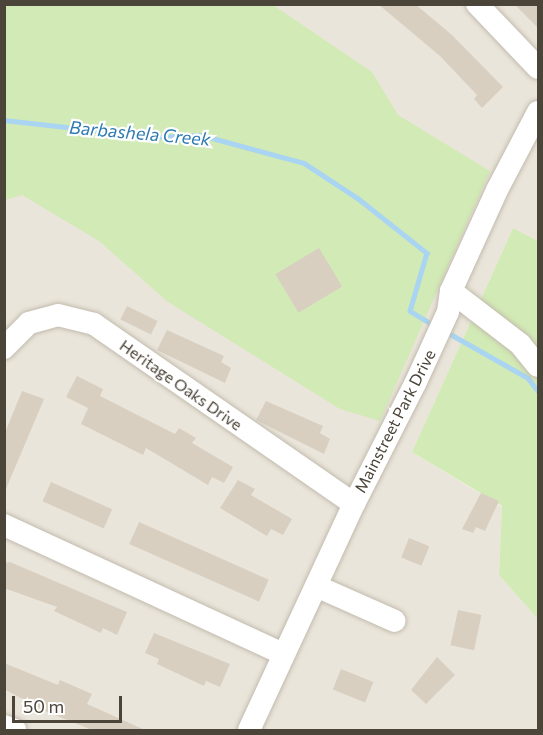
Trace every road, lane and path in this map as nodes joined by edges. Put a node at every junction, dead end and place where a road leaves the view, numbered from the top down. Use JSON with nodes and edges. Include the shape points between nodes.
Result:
{"nodes":[{"id":1,"x":477,"y":4,"type":"edge"},
{"id":2,"x":538,"y":68,"type":"edge"},
{"id":3,"x":538,"y":112,"type":"edge"},
{"id":4,"x":532,"y":138,"type":"edge"},
{"id":5,"x":450,"y":301,"type":"junction"},
{"id":6,"x":4,"y":348,"type":"edge"},
{"id":7,"x":538,"y":366,"type":"edge"},
{"id":8,"x":354,"y":504,"type":"junction"},
{"id":9,"x":4,"y":525,"type":"edge"},
{"id":10,"x":316,"y":586,"type":"junction"},
{"id":11,"x":394,"y":621,"type":"dead end"},
{"id":12,"x":284,"y":654,"type":"junction"},
{"id":13,"x":4,"y":726,"type":"edge"},
{"id":14,"x":15,"y":730,"type":"edge"},
{"id":15,"x":249,"y":730,"type":"edge"}],
"edges":[{"from":1,"to":2,"type":"street"},
{"from":3,"to":4,"type":"street","name":"Mainstreet Park Drive"},
{"from":4,"to":5,"type":"street","name":"Mainstreet Park Drive"},
{"from":5,"to":7,"type":"street","via":[[520,344]]},
{"from":5,"to":8,"type":"street","name":"Mainstreet Park Drive","via":[[436,338]]},
{"from":6,"to":8,"type":"street","name":"Heritage Oaks Drive","via":[[29,323],[58,315],[94,324]]},
{"from":8,"to":10,"type":"street","name":"Mainstreet Park Drive"},
{"from":9,"to":12,"type":"street"},
{"from":10,"to":11,"type":"street"},
{"from":10,"to":12,"type":"street","name":"Mainstreet Park Drive"},
{"from":12,"to":15,"type":"street","name":"Mainstreet Park Drive"},
{"from":13,"to":14,"type":"street"}]}
